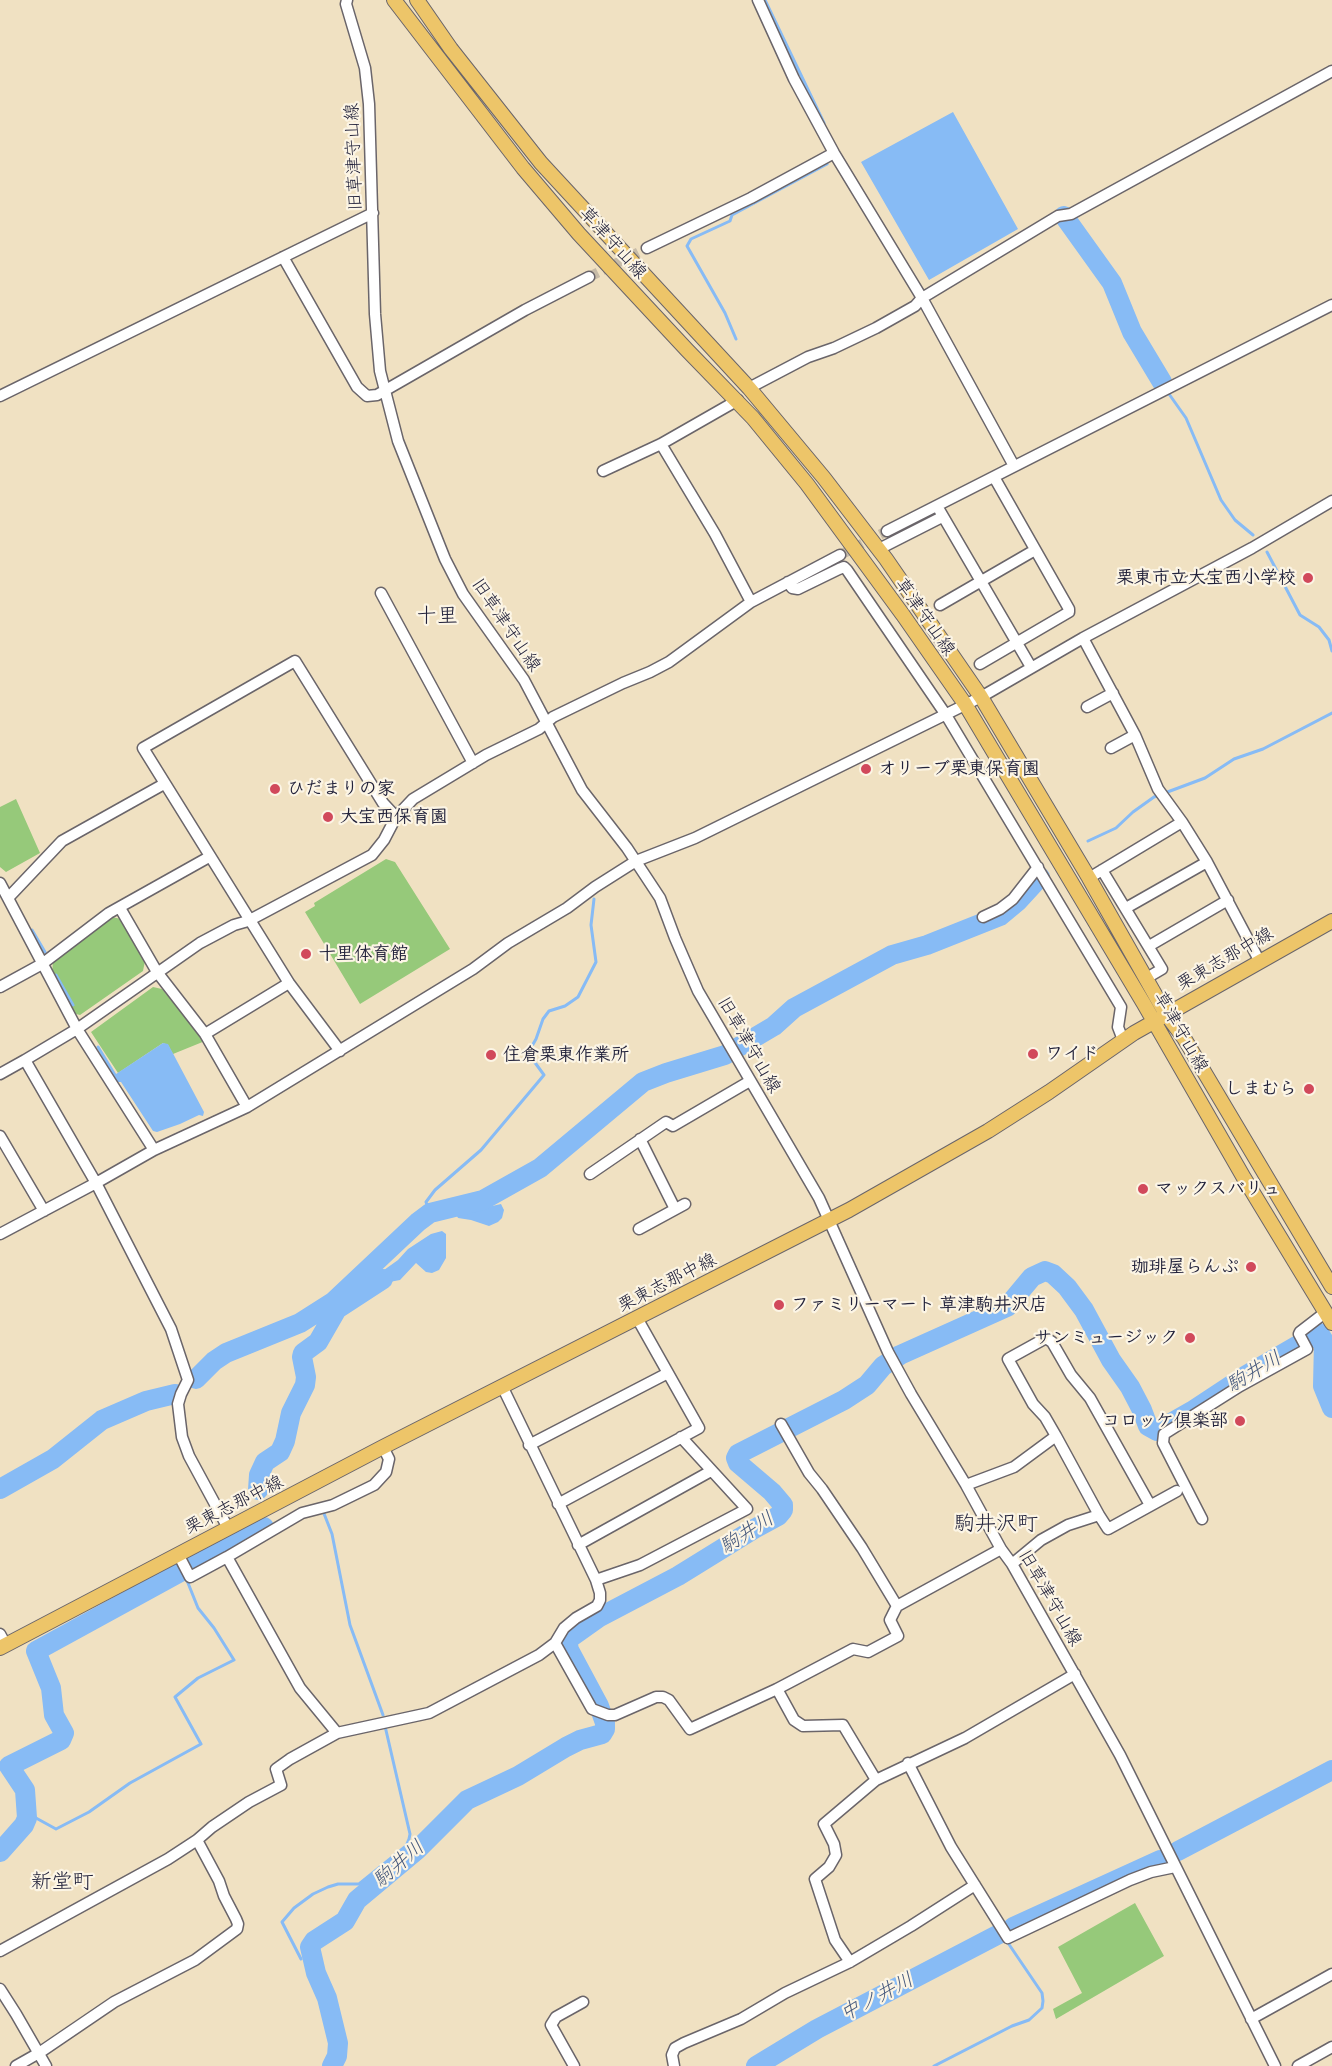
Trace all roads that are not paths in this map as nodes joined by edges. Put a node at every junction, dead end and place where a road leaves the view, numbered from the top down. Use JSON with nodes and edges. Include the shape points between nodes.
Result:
{"nodes":[{"id":1,"x":347,"y":0,"type":"edge"},
{"id":2,"x":394,"y":0,"type":"edge"},
{"id":3,"x":417,"y":0,"type":"edge"},
{"id":4,"x":758,"y":0,"type":"edge"},
{"id":5,"x":1332,"y":71,"type":"edge"},
{"id":6,"x":834,"y":153,"type":"junction"},
{"id":7,"x":373,"y":213,"type":"junction"},
{"id":8,"x":647,"y":248,"type":"tunnel mouth"},
{"id":9,"x":283,"y":257,"type":"junction"},
{"id":10,"x":589,"y":277,"type":"tunnel mouth"},
{"id":11,"x":922,"y":298,"type":"junction"},
{"id":12,"x":1332,"y":305,"type":"edge"},
{"id":13,"x":749,"y":388,"type":"junction"},
{"id":14,"x":385,"y":390,"type":"junction"},
{"id":15,"x":0,"y":396,"type":"edge"},
{"id":16,"x":738,"y":400,"type":"junction"},
{"id":17,"x":661,"y":444,"type":"junction"},
{"id":18,"x":1014,"y":466,"type":"junction"},
{"id":19,"x":603,"y":471,"type":"dead end"},
{"id":20,"x":994,"y":477,"type":"junction"},
{"id":21,"x":1332,"y":501,"type":"edge"},
{"id":22,"x":939,"y":511,"type":"junction"},
{"id":23,"x":887,"y":531,"type":"tunnel mouth"},
{"id":24,"x":879,"y":549,"type":"junction"},
{"id":25,"x":1035,"y":550,"type":"junction"},
{"id":26,"x":840,"y":555,"type":"tunnel mouth"},
{"id":27,"x":981,"y":581,"type":"junction"},
{"id":28,"x":788,"y":582,"type":"junction"},
{"id":29,"x":381,"y":593,"type":"dead end"},
{"id":30,"x":751,"y":602,"type":"junction"},
{"id":31,"x":940,"y":605,"type":"dead end"},
{"id":32,"x":1083,"y":638,"type":"junction"},
{"id":33,"x":1017,"y":642,"type":"junction"},
{"id":34,"x":980,"y":664,"type":"dead end"},
{"id":35,"x":1031,"y":667,"type":"junction"},
{"id":36,"x":1113,"y":693,"type":"junction"},
{"id":37,"x":981,"y":697,"type":"junction"},
{"id":38,"x":965,"y":704,"type":"junction"},
{"id":39,"x":1087,"y":707,"type":"dead end"},
{"id":40,"x":946,"y":715,"type":"junction"},
{"id":41,"x":547,"y":723,"type":"junction"},
{"id":42,"x":1135,"y":735,"type":"junction"},
{"id":43,"x":1111,"y":747,"type":"dead end"},
{"id":44,"x":473,"y":764,"type":"junction"},
{"id":45,"x":164,"y":784,"type":"junction"},
{"id":46,"x":396,"y":817,"type":"junction"},
{"id":47,"x":1182,"y":822,"type":"junction"},
{"id":48,"x":209,"y":856,"type":"junction"},
{"id":49,"x":636,"y":861,"type":"junction"},
{"id":50,"x":1208,"y":862,"type":"junction"},
{"id":51,"x":1038,"y":867,"type":"junction"},
{"id":52,"x":1102,"y":870,"type":"junction"},
{"id":53,"x":1089,"y":878,"type":"junction"},
{"id":54,"x":0,"y":883,"type":"edge"},
{"id":55,"x":8,"y":898,"type":"junction"},
{"id":56,"x":1228,"y":900,"type":"junction"},
{"id":57,"x":120,"y":908,"type":"junction"},
{"id":58,"x":1126,"y":908,"type":"junction"},
{"id":59,"x":983,"y":917,"type":"dead end"},
{"id":60,"x":248,"y":921,"type":"junction"},
{"id":61,"x":1332,"y":921,"type":"edge"},
{"id":62,"x":1149,"y":946,"type":"junction"},
{"id":63,"x":1260,"y":962,"type":"junction"},
{"id":64,"x":42,"y":964,"type":"junction"},
{"id":65,"x":157,"y":972,"type":"junction"},
{"id":66,"x":1145,"y":980,"type":"junction"},
{"id":67,"x":288,"y":983,"type":"junction"},
{"id":68,"x":0,"y":987,"type":"edge"},
{"id":69,"x":1166,"y":1014,"type":"junction"},
{"id":70,"x":1153,"y":1022,"type":"junction"},
{"id":71,"x":77,"y":1029,"type":"junction"},
{"id":72,"x":205,"y":1034,"type":"junction"},
{"id":73,"x":1124,"y":1040,"type":"junction"},
{"id":74,"x":340,"y":1051,"type":"junction"},
{"id":75,"x":25,"y":1060,"type":"junction"},
{"id":76,"x":0,"y":1074,"type":"edge"},
{"id":77,"x":750,"y":1081,"type":"junction"},
{"id":78,"x":247,"y":1107,"type":"junction"},
{"id":79,"x":640,"y":1139,"type":"junction"},
{"id":80,"x":2,"y":1143,"type":"edge"},
{"id":81,"x":154,"y":1150,"type":"junction"},
{"id":82,"x":590,"y":1174,"type":"dead end"},
{"id":83,"x":96,"y":1183,"type":"junction"},
{"id":84,"x":44,"y":1211,"type":"junction"},
{"id":85,"x":830,"y":1221,"type":"junction"},
{"id":86,"x":639,"y":1229,"type":"dead end"},
{"id":87,"x":0,"y":1234,"type":"edge"},
{"id":88,"x":1332,"y":1287,"type":"edge"},
{"id":89,"x":637,"y":1318,"type":"junction"},
{"id":90,"x":1329,"y":1318,"type":"edge"},
{"id":91,"x":668,"y":1373,"type":"junction"},
{"id":92,"x":503,"y":1388,"type":"junction"},
{"id":93,"x":781,"y":1424,"type":"dead end"},
{"id":94,"x":1056,"y":1436,"type":"junction"},
{"id":95,"x":681,"y":1437,"type":"junction"},
{"id":96,"x":529,"y":1445,"type":"junction"},
{"id":97,"x":383,"y":1447,"type":"junction"},
{"id":98,"x":711,"y":1471,"type":"junction"},
{"id":99,"x":966,"y":1485,"type":"junction"},
{"id":100,"x":1177,"y":1491,"type":"dead end"},
{"id":101,"x":558,"y":1504,"type":"junction"},
{"id":102,"x":1150,"y":1505,"type":"junction"},
{"id":103,"x":1099,"y":1515,"type":"junction"},
{"id":104,"x":1202,"y":1519,"type":"dead end"},
{"id":105,"x":228,"y":1528,"type":"junction"},
{"id":106,"x":578,"y":1545,"type":"junction"},
{"id":107,"x":1002,"y":1549,"type":"junction"},
{"id":108,"x":178,"y":1554,"type":"junction"},
{"id":109,"x":227,"y":1557,"type":"junction"},
{"id":110,"x":1012,"y":1564,"type":"junction"},
{"id":111,"x":596,"y":1580,"type":"junction"},
{"id":112,"x":897,"y":1606,"type":"junction"},
{"id":113,"x":2,"y":1642,"type":"edge"},
{"id":114,"x":555,"y":1643,"type":"junction"},
{"id":115,"x":1075,"y":1674,"type":"junction"},
{"id":116,"x":777,"y":1689,"type":"junction"},
{"id":117,"x":337,"y":1733,"type":"junction"},
{"id":118,"x":908,"y":1763,"type":"junction"},
{"id":119,"x":876,"y":1780,"type":"junction"},
{"id":120,"x":197,"y":1840,"type":"junction"},
{"id":121,"x":1175,"y":1867,"type":"junction"},
{"id":122,"x":975,"y":1885,"type":"junction"},
{"id":123,"x":0,"y":1951,"type":"edge"},
{"id":124,"x":850,"y":1962,"type":"junction"},
{"id":125,"x":1332,"y":1974,"type":"edge"},
{"id":126,"x":0,"y":1989,"type":"edge"},
{"id":127,"x":583,"y":2002,"type":"dead end"},
{"id":128,"x":1251,"y":2019,"type":"junction"},
{"id":129,"x":1332,"y":2047,"type":"edge"},
{"id":130,"x":39,"y":2053,"type":"junction"},
{"id":131,"x":16,"y":2066,"type":"edge"},
{"id":132,"x":45,"y":2066,"type":"edge"},
{"id":133,"x":574,"y":2066,"type":"edge"},
{"id":134,"x":674,"y":2066,"type":"edge"},
{"id":135,"x":1275,"y":2066,"type":"edge"},
{"id":136,"x":1298,"y":2066,"type":"edge"}],
"edges":[{"from":1,"to":7,"type":"street","name":"旧草津守山線","via":[[365,68]]},
{"from":2,"to":16,"type":"main road","name":"草津守山線","via":[[523,168],[572,225]]},
{"from":3,"to":13,"type":"main road","name":"草津守山線","via":[[541,163]]},
{"from":4,"to":6,"type":"street"},
{"from":5,"to":11,"type":"street","via":[[1071,214],[1058,216]]},
{"from":6,"to":8,"type":"street"},
{"from":6,"to":11,"type":"street"},
{"from":7,"to":9,"type":"street"},
{"from":7,"to":14,"type":"street","name":"旧草津守山線","via":[[375,314]]},
{"from":9,"to":14,"type":"street","via":[[357,387],[367,396]]},
{"from":9,"to":15,"type":"street"},
{"from":10,"to":14,"type":"street"},
{"from":11,"to":13,"type":"street","via":[[876,328]]},
{"from":11,"to":18,"type":"street"},
{"from":12,"to":18,"type":"street"},
{"from":13,"to":24,"type":"main road","name":"草津守山線"},
{"from":14,"to":41,"type":"street","name":"旧草津守山線","via":[[398,441],[445,559],[463,594],[524,680]]},
{"from":16,"to":17,"type":"street"},
{"from":16,"to":38,"type":"main road","name":"草津守山線","via":[[807,484]]},
{"from":17,"to":19,"type":"street"},
{"from":17,"to":30,"type":"street"},
{"from":18,"to":20,"type":"street"},
{"from":20,"to":22,"type":"street"},
{"from":20,"to":25,"type":"street"},
{"from":21,"to":32,"type":"street","via":[[1244,553]]},
{"from":22,"to":23,"type":"street"},
{"from":22,"to":24,"type":"street"},
{"from":22,"to":27,"type":"street"},
{"from":24,"to":37,"type":"main road","name":"草津守山線"},
{"from":25,"to":27,"type":"street"},
{"from":25,"to":33,"type":"street","via":[[1069,612]]},
{"from":26,"to":28,"type":"street"},
{"from":27,"to":31,"type":"street"},
{"from":27,"to":33,"type":"street"},
{"from":28,"to":30,"type":"street"},
{"from":28,"to":40,"type":"street","via":[[798,589],[844,567]]},
{"from":29,"to":44,"type":"street"},
{"from":30,"to":41,"type":"street","via":[[669,662]]},
{"from":32,"to":35,"type":"street"},
{"from":32,"to":36,"type":"street"},
{"from":33,"to":34,"type":"street"},
{"from":33,"to":35,"type":"street"},
{"from":35,"to":37,"type":"street"},
{"from":36,"to":39,"type":"street"},
{"from":36,"to":42,"type":"street"},
{"from":37,"to":38,"type":"street"},
{"from":37,"to":53,"type":"main road","name":"草津守山線"},
{"from":38,"to":40,"type":"street"},
{"from":38,"to":70,"type":"main road","name":"草津守山線"},
{"from":40,"to":49,"type":"street","via":[[695,838]]},
{"from":40,"to":51,"type":"street"},
{"from":41,"to":44,"type":"street"},
{"from":41,"to":49,"type":"street","name":"旧草津守山線","via":[[582,790]]},
{"from":42,"to":43,"type":"street"},
{"from":42,"to":47,"type":"street","via":[[1158,789]]},
{"from":44,"to":46,"type":"street","via":[[413,799]]},
{"from":45,"to":46,"type":"street","via":[[143,748],[295,661],[383,803]]},
{"from":45,"to":48,"type":"street"},
{"from":45,"to":55,"type":"street","via":[[62,841]]},
{"from":46,"to":60,"type":"street","via":[[372,855]]},
{"from":47,"to":50,"type":"street"},
{"from":47,"to":52,"type":"street"},
{"from":48,"to":57,"type":"street"},
{"from":48,"to":60,"type":"street"},
{"from":49,"to":74,"type":"street"},
{"from":49,"to":77,"type":"street","name":"旧草津守山線","via":[[660,898],[698,991]]},
{"from":50,"to":56,"type":"street"},
{"from":50,"to":58,"type":"street"},
{"from":51,"to":59,"type":"street","via":[[1013,899]]},
{"from":51,"to":73,"type":"street","via":[[1121,1007],[1118,1027]]},
{"from":52,"to":53,"type":"street"},
{"from":52,"to":58,"type":"street"},
{"from":53,"to":66,"type":"main road","name":"草津守山線"},
{"from":54,"to":55,"type":"street"},
{"from":55,"to":64,"type":"street"},
{"from":56,"to":62,"type":"street"},
{"from":56,"to":63,"type":"street"},
{"from":57,"to":64,"type":"street"},
{"from":57,"to":65,"type":"street"},
{"from":58,"to":62,"type":"street"},
{"from":60,"to":65,"type":"street","via":[[200,943]]},
{"from":60,"to":67,"type":"street"},
{"from":61,"to":63,"type":"main road","name":"栗東志那中線"},
{"from":62,"to":66,"type":"street","via":[[1162,969]]},
{"from":63,"to":69,"type":"main road","name":"栗東志那中線"},
{"from":64,"to":68,"type":"street"},
{"from":64,"to":71,"type":"street"},
{"from":65,"to":71,"type":"street"},
{"from":65,"to":72,"type":"street"},
{"from":66,"to":69,"type":"main road","name":"草津守山線"},
{"from":67,"to":72,"type":"street"},
{"from":67,"to":74,"type":"street"},
{"from":69,"to":70,"type":"main road","name":"栗東志那中線"},
{"from":69,"to":88,"type":"main road","name":"草津守山線"},
{"from":70,"to":73,"type":"main road","name":"栗東志那中線"},
{"from":70,"to":90,"type":"main road","name":"草津守山線"},
{"from":71,"to":75,"type":"street"},
{"from":71,"to":81,"type":"street"},
{"from":72,"to":78,"type":"street"},
{"from":73,"to":85,"type":"main road","name":"栗東志那中線","via":[[988,1131]]},
{"from":74,"to":78,"type":"street"},
{"from":75,"to":76,"type":"street"},
{"from":75,"to":83,"type":"street"},
{"from":77,"to":79,"type":"street","via":[[673,1125],[666,1122]]},
{"from":77,"to":85,"type":"street","name":"旧草津守山線"},
{"from":78,"to":81,"type":"street"},
{"from":79,"to":82,"type":"street"},
{"from":79,"to":86,"type":"street","via":[[680,1206]]},
{"from":80,"to":84,"type":"street"},
{"from":81,"to":83,"type":"street"},
{"from":83,"to":84,"type":"street"},
{"from":83,"to":105,"type":"street","via":[[171,1329],[188,1380],[178,1404],[182,1437]]},
{"from":84,"to":87,"type":"street"},
{"from":85,"to":89,"type":"main road","name":"栗東志那中線"},
{"from":85,"to":99,"type":"street","name":"旧草津守山線","via":[[892,1359]]},
{"from":89,"to":91,"type":"street"},
{"from":89,"to":92,"type":"main road","name":"栗東志那中線"},
{"from":90,"to":104,"type":"street","via":[[1300,1332],[1307,1349],[1164,1434],[1163,1443]]},
{"from":91,"to":95,"type":"street","via":[[699,1427]]},
{"from":91,"to":96,"type":"street"},
{"from":92,"to":96,"type":"street"},
{"from":92,"to":97,"type":"main road","name":"栗東志那中線"},
{"from":93,"to":112,"type":"street"},
{"from":94,"to":99,"type":"street","via":[[1014,1467]]},
{"from":94,"to":102,"type":"street","via":[[1008,1359],[1046,1338],[1090,1398]]},
{"from":94,"to":103,"type":"street"},
{"from":95,"to":98,"type":"street"},
{"from":95,"to":101,"type":"street"},
{"from":96,"to":101,"type":"street"},
{"from":97,"to":105,"type":"main road","name":"栗東志那中線"},
{"from":97,"to":109,"type":"street","via":[[389,1459],[386,1472],[375,1485],[333,1505],[302,1513]]},
{"from":98,"to":106,"type":"street"},
{"from":98,"to":111,"type":"street","via":[[747,1509],[640,1565]]},
{"from":99,"to":107,"type":"street","name":"旧草津守山線"},
{"from":100,"to":102,"type":"street"},
{"from":101,"to":106,"type":"street"},
{"from":102,"to":103,"type":"street","via":[[1108,1528]]},
{"from":103,"to":110,"type":"street","via":[[1068,1525],[1041,1540]]},
{"from":105,"to":108,"type":"main road","name":"栗東志那中線"},
{"from":106,"to":111,"type":"street"},
{"from":107,"to":110,"type":"street","name":"旧草津守山線"},
{"from":107,"to":112,"type":"street"},
{"from":108,"to":109,"type":"street","via":[[190,1577]]},
{"from":108,"to":113,"type":"main road","name":"栗東志那中線"},
{"from":109,"to":117,"type":"street","via":[[300,1688]]},
{"from":110,"to":115,"type":"street","name":"旧草津守山線"},
{"from":111,"to":114,"type":"street","via":[[600,1593],[597,1606],[564,1628]]},
{"from":112,"to":116,"type":"street","via":[[890,1620],[898,1636],[868,1652],[853,1649]]},
{"from":114,"to":116,"type":"street","via":[[592,1709],[608,1715],[663,1697],[690,1729]]},
{"from":114,"to":117,"type":"street","via":[[429,1713]]},
{"from":115,"to":118,"type":"street","via":[[965,1737]]},
{"from":115,"to":121,"type":"street","name":"旧草津守山線"},
{"from":116,"to":119,"type":"street","via":[[794,1720],[803,1726],[843,1725]]},
{"from":117,"to":120,"type":"street","via":[[276,1769],[281,1785],[243,1806]]},
{"from":118,"to":119,"type":"street"},
{"from":118,"to":122,"type":"street"},
{"from":119,"to":124,"type":"street","via":[[824,1824],[836,1855],[814,1879],[835,1940]]},
{"from":120,"to":123,"type":"street"},
{"from":120,"to":130,"type":"street","via":[[219,1881],[237,1929],[195,1960],[114,2002]]},
{"from":121,"to":122,"type":"street","via":[[1130,1880],[1008,1938]]},
{"from":121,"to":128,"type":"street","name":"旧草津守山線"},
{"from":122,"to":124,"type":"street"},
{"from":124,"to":134,"type":"street","via":[[784,1993],[741,2019],[684,2043],[672,2055]]},
{"from":125,"to":128,"type":"street"},
{"from":126,"to":130,"type":"street"},
{"from":127,"to":133,"type":"street","via":[[556,2017],[551,2025]]},
{"from":128,"to":135,"type":"street","name":"旧草津守山線"},
{"from":129,"to":136,"type":"street"},
{"from":130,"to":131,"type":"street"},
{"from":130,"to":132,"type":"street"}]}
